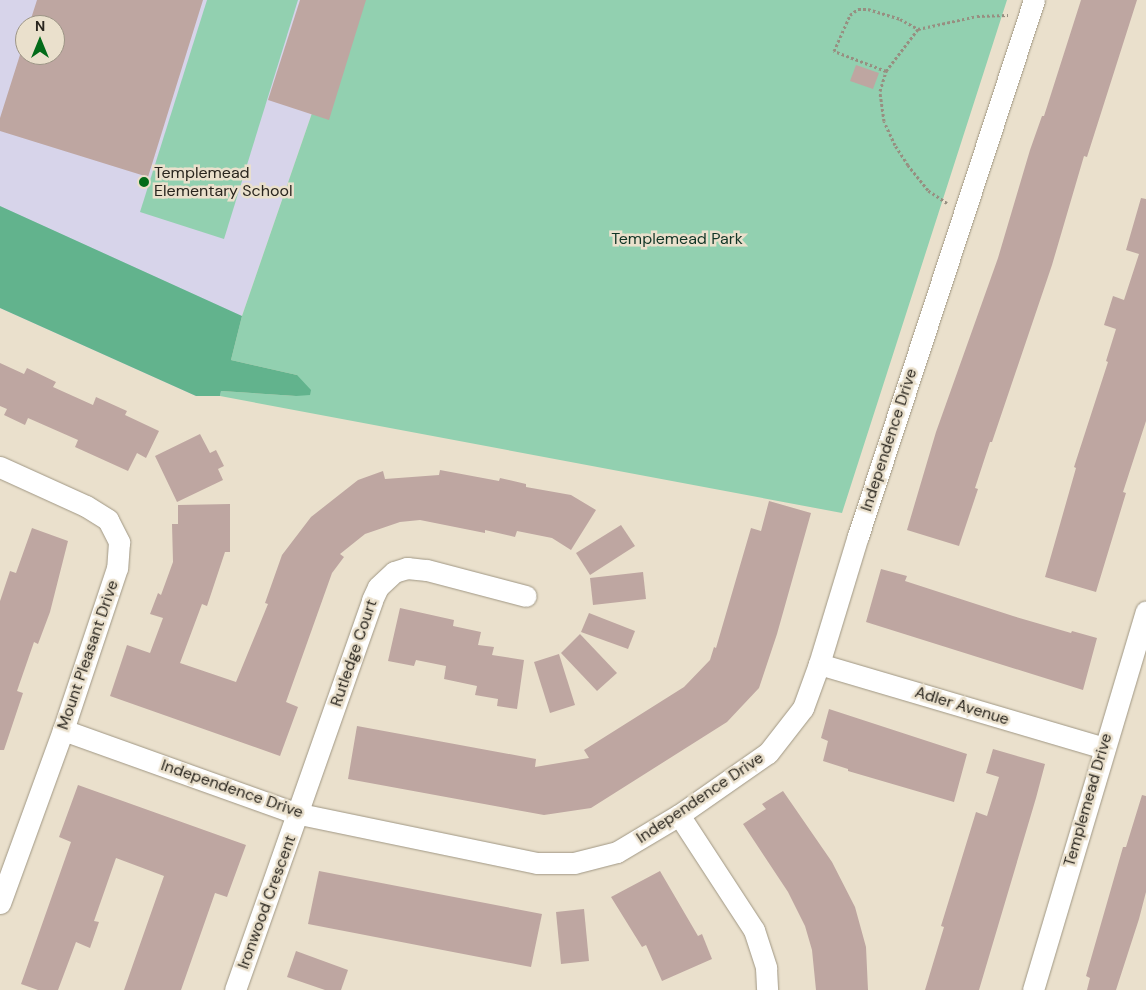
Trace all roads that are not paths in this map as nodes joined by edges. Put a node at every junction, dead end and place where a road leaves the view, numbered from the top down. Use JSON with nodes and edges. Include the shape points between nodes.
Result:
{"nodes":[{"id":1,"x":1032,"y":9,"type":"edge"},
{"id":2,"x":0,"y":468,"type":"edge"},
{"id":3,"x":526,"y":596,"type":"dead end"},
{"id":4,"x":1146,"y":611,"type":"edge"},
{"id":5,"x":819,"y":664,"type":"junction"},
{"id":6,"x":63,"y":730,"type":"junction"},
{"id":7,"x":1104,"y":748,"type":"junction"},
{"id":8,"x":298,"y":813,"type":"junction"},
{"id":9,"x":679,"y":815,"type":"junction"},
{"id":10,"x":0,"y":903,"type":"edge"},
{"id":11,"x":236,"y":990,"type":"edge"},
{"id":12,"x":767,"y":990,"type":"edge"},
{"id":13,"x":1033,"y":990,"type":"edge"}],
"edges":[{"from":1,"to":5,"type":"street","name":"Independence Drive","via":[[861,526]]},
{"from":2,"to":6,"type":"street","name":"Mount Pleasant Drive","via":[[86,506],[108,520],[119,542],[117,568]]},
{"from":3,"to":8,"type":"street","name":"Rutledge Court","via":[[427,570],[407,568],[385,579],[372,600]]},
{"from":4,"to":7,"type":"street","name":"Templemead Drive"},
{"from":5,"to":7,"type":"street","name":"Adler Avenue"},
{"from":5,"to":9,"type":"street","name":"Independence Drive","via":[[803,708],[768,753]]},
{"from":6,"to":8,"type":"street","name":"Independence Drive"},
{"from":6,"to":10,"type":"street","name":"Mount Pleasant Drive"},
{"from":7,"to":13,"type":"street","name":"Templemead Drive"},
{"from":8,"to":9,"type":"street","name":"Independence Drive","via":[[537,863],[574,863],[617,852]]},
{"from":8,"to":11,"type":"street","name":"Ironwood Crescent"},
{"from":9,"to":12,"type":"street","via":[[754,930],[766,968]]}]}
